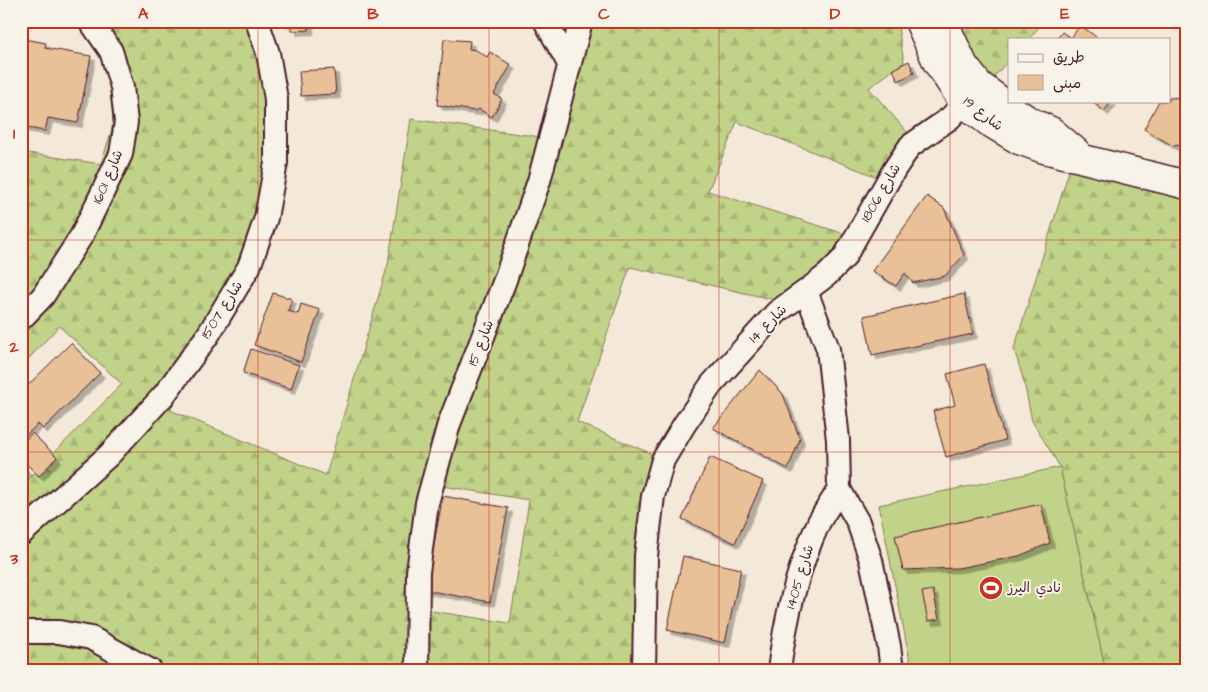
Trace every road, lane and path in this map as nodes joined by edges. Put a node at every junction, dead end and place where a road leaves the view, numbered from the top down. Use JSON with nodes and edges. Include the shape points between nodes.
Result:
{"nodes":[{"id":1,"x":90,"y":21,"type":"edge"},
{"id":2,"x":257,"y":21,"type":"edge"},
{"id":3,"x":545,"y":21,"type":"edge"},
{"id":4,"x":581,"y":21,"type":"edge"},
{"id":5,"x":919,"y":21,"type":"edge"},
{"id":6,"x":943,"y":21,"type":"edge"},
{"id":7,"x":569,"y":64,"type":"junction"},
{"id":8,"x":964,"y":103,"type":"junction"},
{"id":9,"x":1087,"y":160,"type":"junction"},
{"id":10,"x":1187,"y":186,"type":"edge"},
{"id":11,"x":806,"y":291,"type":"junction"},
{"id":12,"x":21,"y":318,"type":"edge"},
{"id":13,"x":839,"y":489,"type":"junction"},
{"id":14,"x":21,"y":534,"type":"edge"},
{"id":15,"x":21,"y":632,"type":"edge"},
{"id":16,"x":151,"y":671,"type":"edge"},
{"id":17,"x":417,"y":671,"type":"edge"},
{"id":18,"x":644,"y":671,"type":"edge"},
{"id":19,"x":779,"y":671,"type":"edge"},
{"id":20,"x":892,"y":671,"type":"edge"}],
"edges":[{"from":1,"to":12,"type":"street","name":"شارع 1601","via":[[111,51],[122,87],[126,122],[121,154],[82,235],[42,296]]},
{"from":2,"to":14,"type":"street","name":"شارع 1507","via":[[268,53],[276,99],[276,163],[266,218],[249,267],[208,335],[164,395],[109,454]]},
{"from":3,"to":7,"type":"street"},
{"from":4,"to":7,"type":"street","name":"شارع 15"},
{"from":5,"to":8,"type":"main road","name":"شارع 19","via":[[937,62]]},
{"from":6,"to":9,"type":"main road","name":"شارع 19","via":[[964,66],[979,85]]},
{"from":7,"to":17,"type":"street","name":"شارع 15","via":[[540,181],[449,424],[427,503],[418,572]]},
{"from":8,"to":9,"type":"main road","name":"شارع 19","via":[[1019,140]]},
{"from":8,"to":11,"type":"street","name":"شارع 1806","via":[[950,118],[910,146],[844,258]]},
{"from":9,"to":10,"type":"main road","name":"شارع 19"},
{"from":11,"to":13,"type":"street","via":[[828,349],[838,440]]},
{"from":11,"to":18,"type":"street","name":"شارع 14","via":[[777,312],[711,385],[663,460],[653,496],[646,556]]},
{"from":13,"to":19,"type":"street","name":"شارع 1405","via":[[820,520],[793,593]]},
{"from":13,"to":20,"type":"street","via":[[858,522],[870,560]]},
{"from":15,"to":16,"type":"street","via":[[59,632],[91,638]]}]}
